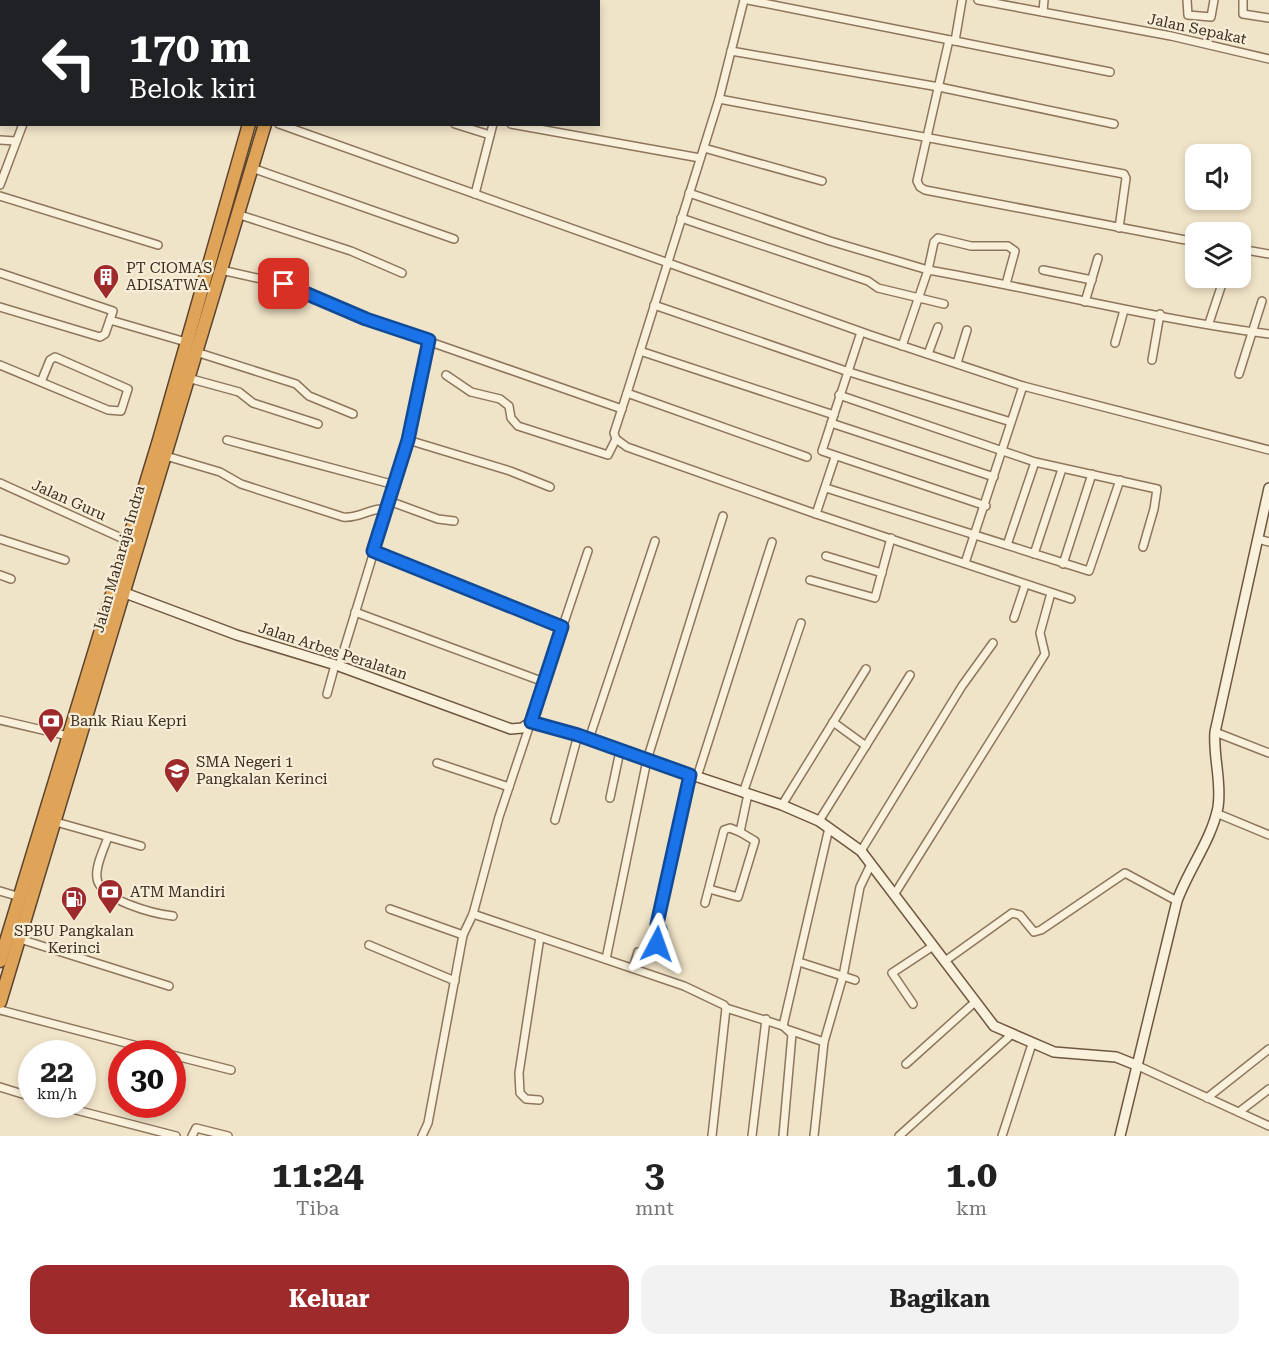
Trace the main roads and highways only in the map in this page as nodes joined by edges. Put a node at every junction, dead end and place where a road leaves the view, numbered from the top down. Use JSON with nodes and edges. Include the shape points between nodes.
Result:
{"nodes":[{"id":1,"x":248,"y":126,"type":"edge"},
{"id":2,"x":264,"y":126,"type":"edge"},
{"id":3,"x":139,"y":525,"type":"junction"},
{"id":4,"x":5,"y":928,"type":"edge"},
{"id":5,"x":0,"y":961,"type":"edge"},
{"id":6,"x":1,"y":995,"type":"edge"}],
"edges":[{"from":1,"to":3,"type":"highway","name":"Jalan Maharaja Indra","via":[[186,342]]},
{"from":2,"to":3,"type":"highway","name":"Jalan Maharaja Indra","via":[[166,456]]},
{"from":3,"to":4,"type":"highway","name":"Jalan Maharaja Indra","via":[[128,541],[20,897]]},
{"from":3,"to":6,"type":"highway","name":"Jalan Maharaja Indra","via":[[125,593]]},
{"from":4,"to":5,"type":"highway","name":"Jalan Maharaja Indra"}]}
